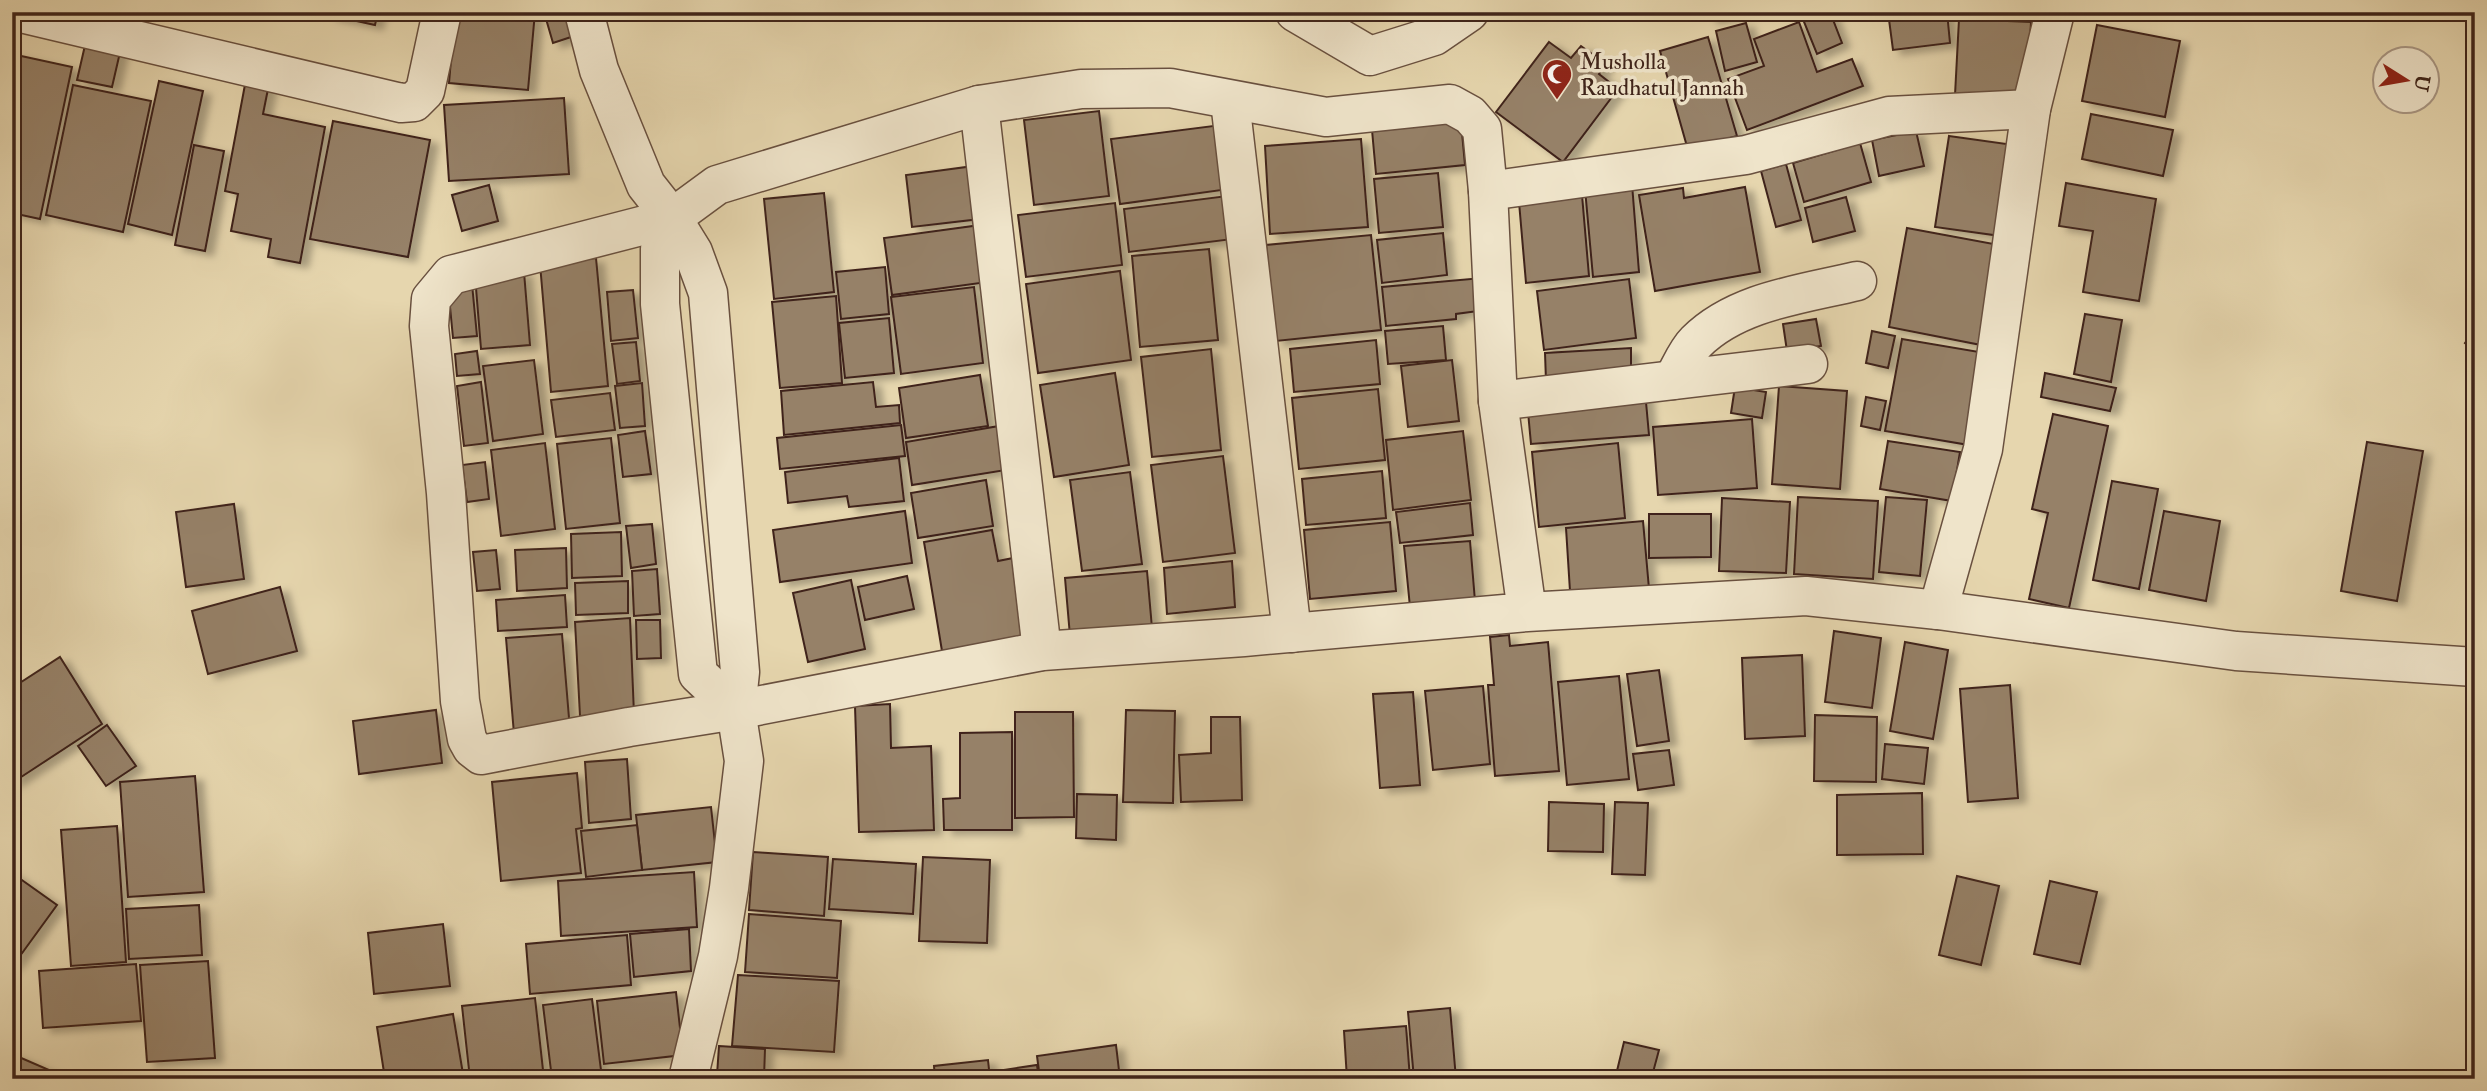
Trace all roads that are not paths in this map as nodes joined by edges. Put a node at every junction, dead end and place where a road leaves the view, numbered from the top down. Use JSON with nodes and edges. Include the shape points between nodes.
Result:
{"nodes":[{"id":1,"x":17,"y":12,"type":"edge"},
{"id":2,"x":442,"y":12,"type":"edge"},
{"id":3,"x":584,"y":12,"type":"edge"},
{"id":4,"x":1295,"y":12,"type":"edge"},
{"id":5,"x":1469,"y":12,"type":"edge"},
{"id":6,"x":2055,"y":12,"type":"edge"},
{"id":7,"x":1230,"y":101,"type":"junction"},
{"id":8,"x":979,"y":105,"type":"junction"},
{"id":9,"x":2031,"y":109,"type":"junction"},
{"id":10,"x":1488,"y":191,"type":"junction"},
{"id":11,"x":672,"y":218,"type":"junction"},
{"id":12,"x":1857,"y":281,"type":"dead end"},
{"id":13,"x":1808,"y":364,"type":"dead end"},
{"id":14,"x":1673,"y":380,"type":"junction"},
{"id":15,"x":1498,"y":401,"type":"junction"},
{"id":16,"x":1938,"y":610,"type":"junction"},
{"id":17,"x":1527,"y":612,"type":"junction"},
{"id":18,"x":1292,"y":634,"type":"junction"},
{"id":19,"x":1042,"y":651,"type":"junction"},
{"id":20,"x":2475,"y":667,"type":"edge"},
{"id":21,"x":736,"y":710,"type":"junction"},
{"id":22,"x":688,"y":1079,"type":"edge"}],
"edges":[{"from":1,"to":2,"type":"street","via":[[401,103],[414,102],[425,91]]},
{"from":3,"to":11,"type":"street","via":[[598,70],[646,185]]},
{"from":4,"to":5,"type":"street","via":[[1370,56],[1434,36]]},
{"from":6,"to":9,"type":"street"},
{"from":7,"to":8,"type":"street","via":[[1170,88],[1081,89]]},
{"from":7,"to":10,"type":"street","via":[[1326,117],[1450,104],[1482,129]]},
{"from":7,"to":18,"type":"street"},
{"from":8,"to":11,"type":"street","via":[[718,185]]},
{"from":8,"to":19,"type":"street"},
{"from":9,"to":10,"type":"street","via":[[1889,116],[1746,155]]},
{"from":9,"to":16,"type":"street","via":[[1983,449]]},
{"from":10,"to":15,"type":"street"},
{"from":11,"to":21,"type":"street","via":[[660,249],[660,304],[698,674]]},
{"from":11,"to":21,"type":"street","via":[[451,275],[431,299],[429,326],[460,701],[467,738],[481,755]]},
{"from":12,"to":14,"type":"street","via":[[1760,305],[1722,321],[1693,344]]},
{"from":13,"to":14,"type":"street"},
{"from":14,"to":15,"type":"street"},
{"from":15,"to":17,"type":"street"},
{"from":16,"to":17,"type":"street","via":[[1806,596]]},
{"from":16,"to":20,"type":"street","via":[[2236,651]]},
{"from":17,"to":18,"type":"street"},
{"from":18,"to":19,"type":"street"},
{"from":19,"to":21,"type":"street"},
{"from":21,"to":22,"type":"street","via":[[744,761],[729,888],[718,956]]}]}
